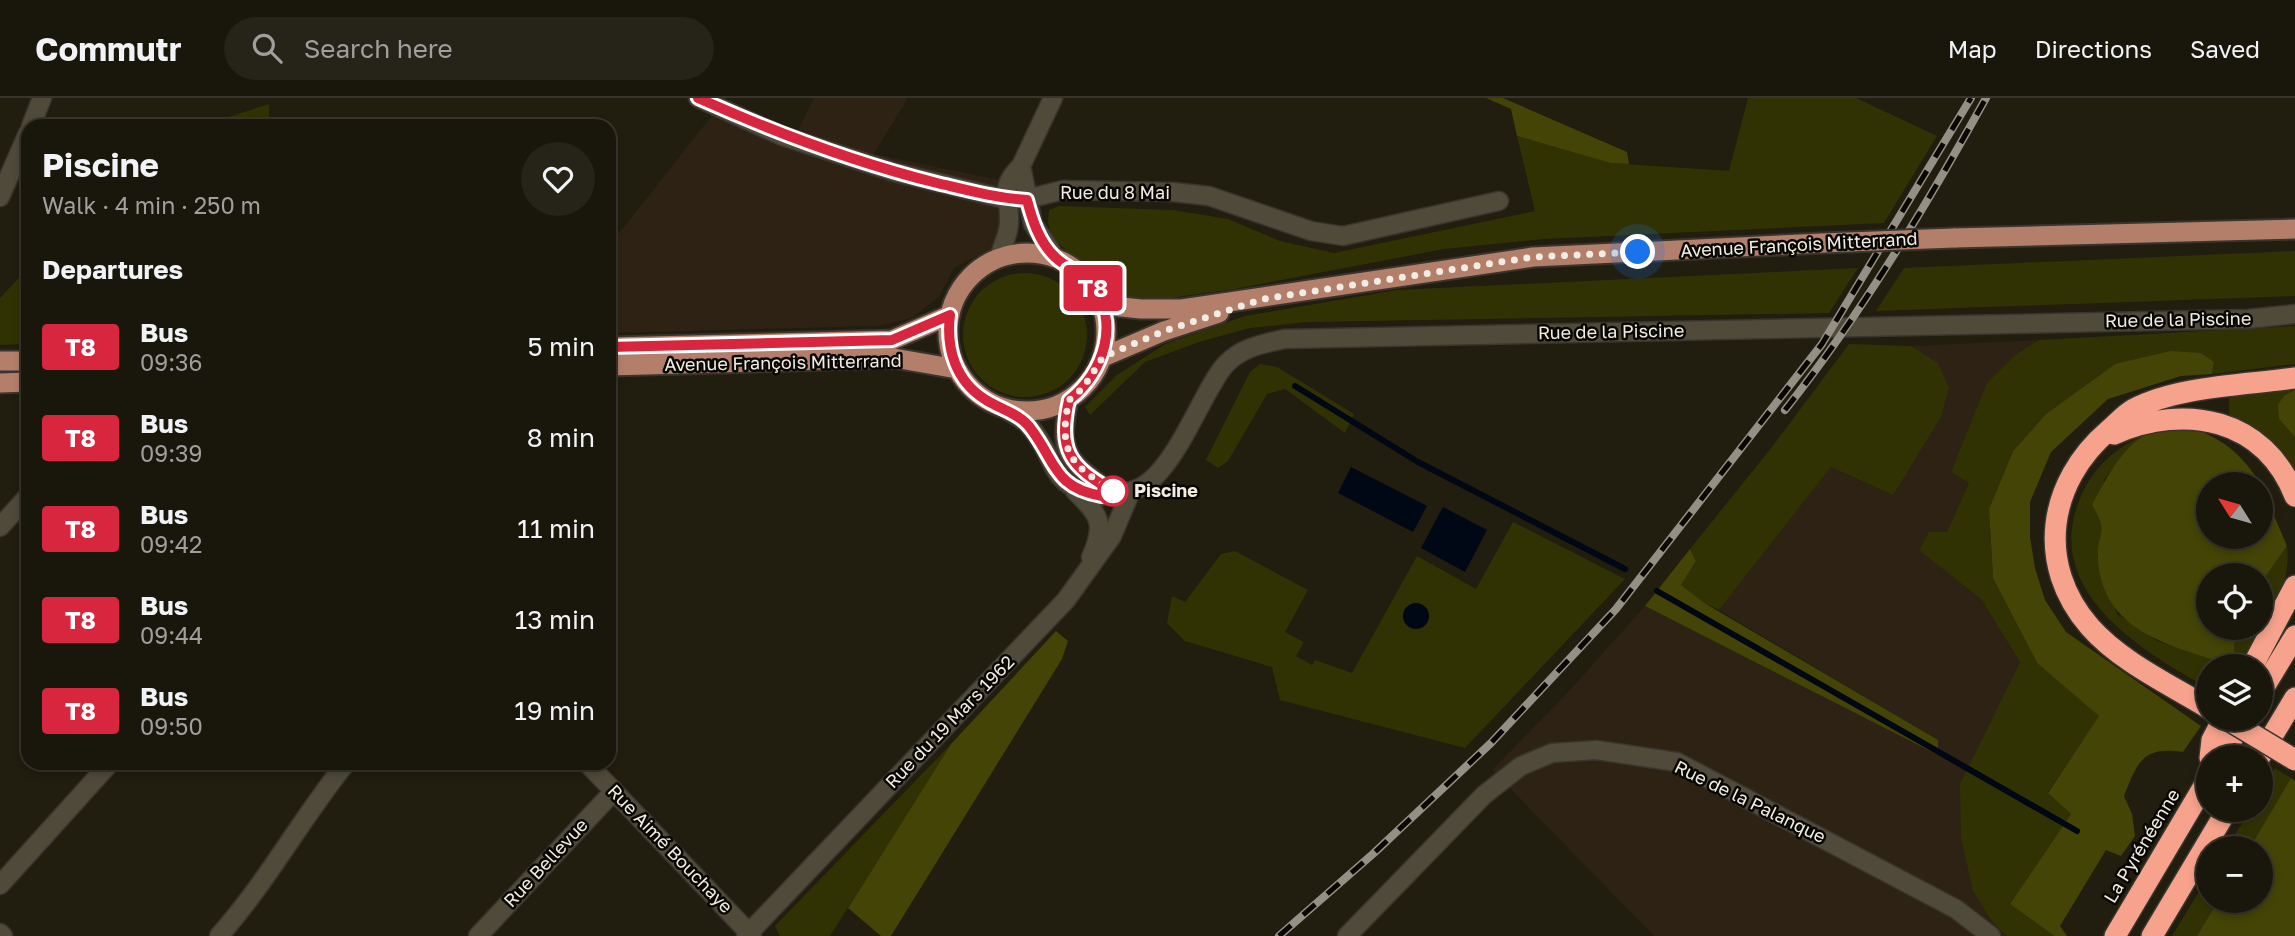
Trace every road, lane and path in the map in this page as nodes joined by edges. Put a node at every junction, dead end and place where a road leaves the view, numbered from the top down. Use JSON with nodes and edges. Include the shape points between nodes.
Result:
{"nodes":[{"id":1,"x":42,"y":98,"type":"edge"},
{"id":2,"x":698,"y":98,"type":"edge"},
{"id":3,"x":1053,"y":98,"type":"edge"},
{"id":4,"x":34,"y":119,"type":"edge"},
{"id":5,"x":21,"y":149,"type":"edge"},
{"id":6,"x":1021,"y":166,"type":"junction"},
{"id":7,"x":0,"y":197,"type":"edge"},
{"id":8,"x":1005,"y":199,"type":"junction"},
{"id":9,"x":1027,"y":200,"type":"junction"},
{"id":10,"x":1499,"y":201,"type":"dead end"},
{"id":11,"x":2295,"y":229,"type":"edge"},
{"id":12,"x":1055,"y":257,"type":"junction"},
{"id":13,"x":999,"y":258,"type":"junction"},
{"id":14,"x":1263,"y":299,"type":"junction"},
{"id":15,"x":1102,"y":304,"type":"junction"},
{"id":16,"x":2295,"y":314,"type":"edge"},
{"id":17,"x":950,"y":315,"type":"junction"},
{"id":18,"x":616,"y":347,"type":"edge"},
{"id":19,"x":1103,"y":357,"type":"junction"},
{"id":20,"x":0,"y":361,"type":"edge"},
{"id":21,"x":21,"y":361,"type":"edge"},
{"id":22,"x":616,"y":366,"type":"edge"},
{"id":23,"x":957,"y":369,"type":"junction"},
{"id":24,"x":2295,"y":378,"type":"edge"},
{"id":25,"x":21,"y":382,"type":"edge"},
{"id":26,"x":0,"y":383,"type":"edge"},
{"id":27,"x":1069,"y":400,"type":"junction"},
{"id":28,"x":1003,"y":408,"type":"junction"},
{"id":29,"x":2093,"y":443,"type":"junction"},
{"id":30,"x":1067,"y":483,"type":"junction"},
{"id":31,"x":1122,"y":491,"type":"junction"},
{"id":32,"x":2295,"y":496,"type":"edge"},
{"id":33,"x":21,"y":504,"type":"edge"},
{"id":34,"x":0,"y":527,"type":"edge"},
{"id":35,"x":2295,"y":586,"type":"edge"},
{"id":36,"x":1066,"y":600,"type":"junction"},
{"id":37,"x":2295,"y":636,"type":"edge"},
{"id":38,"x":2259,"y":654,"type":"edge"},
{"id":39,"x":2273,"y":672,"type":"edge"},
{"id":40,"x":2295,"y":698,"type":"edge"},
{"id":41,"x":2196,"y":701,"type":"edge"},
{"id":42,"x":2245,"y":731,"type":"edge"},
{"id":43,"x":2267,"y":745,"type":"edge"},
{"id":44,"x":2295,"y":760,"type":"edge"},
{"id":45,"x":104,"y":770,"type":"edge"},
{"id":46,"x":341,"y":770,"type":"edge"},
{"id":47,"x":594,"y":770,"type":"edge"},
{"id":48,"x":614,"y":791,"type":"junction"},
{"id":49,"x":2196,"y":798,"type":"edge"},
{"id":50,"x":2220,"y":822,"type":"edge"},
{"id":51,"x":0,"y":886,"type":"edge"},
{"id":52,"x":749,"y":935,"type":"edge"},
{"id":53,"x":219,"y":936,"type":"edge"},
{"id":54,"x":478,"y":936,"type":"edge"},
{"id":55,"x":1347,"y":936,"type":"edge"},
{"id":56,"x":1991,"y":936,"type":"edge"},
{"id":57,"x":2115,"y":936,"type":"edge"},
{"id":58,"x":2151,"y":936,"type":"edge"}],
"edges":[{"from":1,"to":4,"type":"street"},
{"from":2,"to":8,"type":"street","name":"Rue du 8 Mai","via":[[795,140],[894,172]]},
{"from":3,"to":6,"type":"street"},
{"from":5,"to":7,"type":"street"},
{"from":6,"to":8,"type":"street","via":[[1010,176]]},
{"from":6,"to":9,"type":"street"},
{"from":8,"to":9,"type":"street","name":"Rue du 8 Mai"},
{"from":8,"to":13,"type":"street","via":[[1009,229]]},
{"from":9,"to":10,"type":"street","name":"Rue du 8 Mai","via":[[1063,190],[1209,196],[1311,231],[1343,236]]},
{"from":9,"to":12,"type":"street","via":[[1033,224]]},
{"from":11,"to":14,"type":"main road","name":"Avenue François Mitterrand","bridge":true,"via":[[1954,238],[1533,257]]},
{"from":12,"to":13,"type":"main road","via":[[1018,253]]},
{"from":12,"to":15,"type":"main road","via":[[1091,284]]},
{"from":13,"to":17,"type":"main road","via":[[977,271],[960,290]]},
{"from":14,"to":15,"type":"main road","name":"Avenue François Mitterrand","via":[[1182,309]]},
{"from":14,"to":19,"type":"main road","name":"Avenue François Mitterrand","via":[[1164,331]]},
{"from":15,"to":19,"type":"main road","via":[[1107,331]]},
{"from":16,"to":31,"type":"street","name":"Rue de la Piscine","via":[[2235,319],[1284,339],[1245,349],[1227,364],[1160,472]]},
{"from":17,"to":18,"type":"main road","name":"Avenue François Mitterrand","via":[[892,340]]},
{"from":17,"to":23,"type":"main road","via":[[950,352]]},
{"from":19,"to":27,"type":"main road","via":[[1083,388]]},
{"from":20,"to":21,"type":"main road"},
{"from":22,"to":23,"type":"main road","name":"Avenue François Mitterrand","via":[[894,358]]},
{"from":23,"to":28,"type":"main road","via":[[984,399]]},
{"from":24,"to":29,"type":"highway","via":[[2159,399],[2132,410]]},
{"from":25,"to":26,"type":"main road"},
{"from":27,"to":28,"type":"main road","via":[[1025,412]]},
{"from":27,"to":31,"type":"street","via":[[1062,430],[1071,455],[1080,468]]},
{"from":28,"to":30,"type":"street","via":[[1030,426]]},
{"from":29,"to":32,"type":"highway","via":[[2136,424],[2164,418],[2190,417],[2241,430],[2267,452],[2288,478]]},
{"from":29,"to":41,"type":"highway","via":[[2066,483],[2056,512],[2063,584],[2092,629],[2132,662]]},
{"from":30,"to":31,"type":"street","via":[[1102,496]]},
{"from":30,"to":36,"type":"street","via":[[1098,514],[1100,531],[1093,555]]},
{"from":31,"to":36,"type":"street","name":"Rue du 19 Mars 1962","via":[[1112,536]]},
{"from":33,"to":34,"type":"street"},
{"from":35,"to":38,"type":"highway"},
{"from":36,"to":52,"type":"street","name":"Rue du 19 Mars 1962"},
{"from":37,"to":39,"type":"highway"},
{"from":40,"to":43,"type":"highway"},
{"from":42,"to":44,"type":"highway","bridge":true},
{"from":45,"to":51,"type":"street"},
{"from":46,"to":53,"type":"street"},
{"from":47,"to":48,"type":"street","name":"Rue Aimé Bouchaye"},
{"from":48,"to":52,"type":"street","name":"Rue Aimé Bouchaye"},
{"from":48,"to":54,"type":"street","name":"Rue Bellevue"},
{"from":49,"to":57,"type":"highway","name":"La Pyrénéenne"},
{"from":50,"to":58,"type":"highway"},
{"from":55,"to":56,"type":"street","name":"Rue de la Palanque","via":[[1462,817],[1521,766],[1552,753],[1595,750],[1677,762],[1956,909]]}]}
